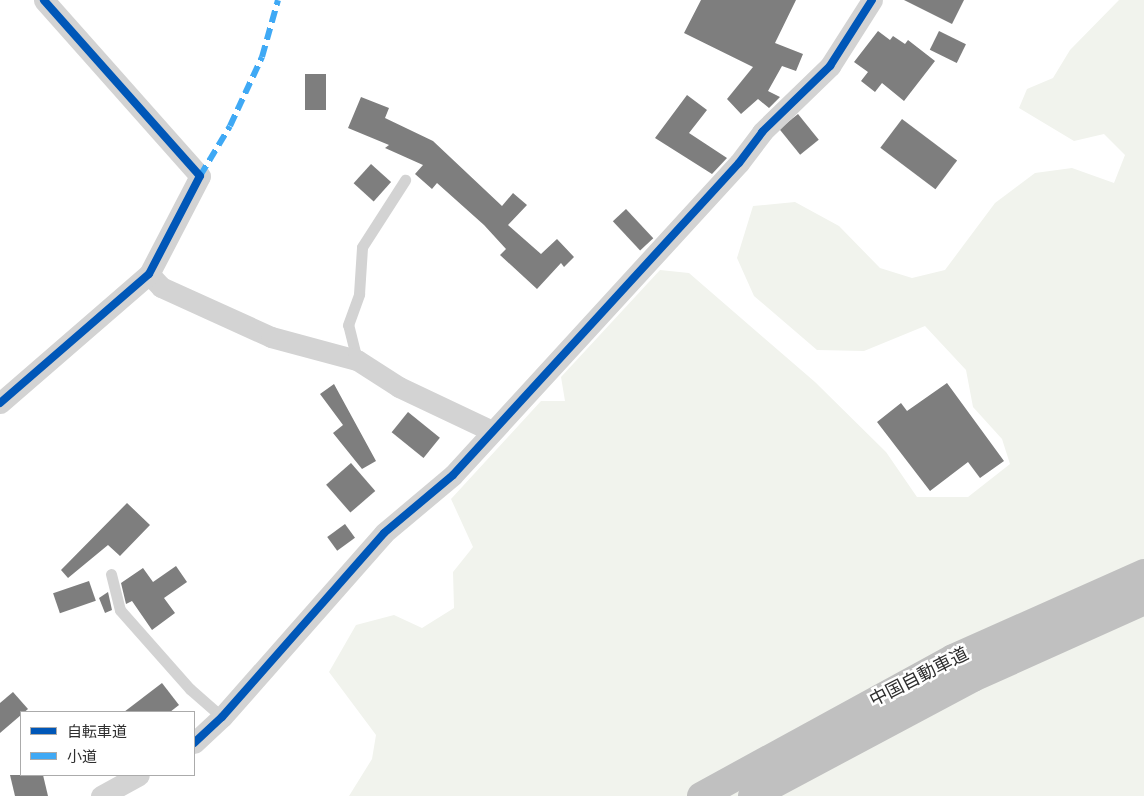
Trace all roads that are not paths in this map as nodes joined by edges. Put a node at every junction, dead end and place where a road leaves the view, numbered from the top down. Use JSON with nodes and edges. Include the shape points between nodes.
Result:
{"nodes":[{"id":1,"x":44,"y":0,"type":"edge"},
{"id":2,"x":872,"y":0,"type":"edge"},
{"id":3,"x":405,"y":180,"type":"dead end"},
{"id":4,"x":149,"y":274,"type":"junction"},
{"id":5,"x":357,"y":360,"type":"junction"},
{"id":6,"x":0,"y":403,"type":"edge"},
{"id":7,"x":490,"y":430,"type":"junction"},
{"id":8,"x":1144,"y":572,"type":"edge"},
{"id":9,"x":111,"y":574,"type":"dead end"},
{"id":10,"x":1144,"y":601,"type":"edge"},
{"id":11,"x":222,"y":717,"type":"junction"},
{"id":12,"x":195,"y":742,"type":"edge"},
{"id":13,"x":137,"y":776,"type":"edge"},
{"id":14,"x":101,"y":796,"type":"edge"},
{"id":15,"x":701,"y":796,"type":"edge"},
{"id":16,"x":752,"y":796,"type":"edge"}],
"edges":[{"from":1,"to":4,"type":"street","via":[[200,176]]},
{"from":2,"to":7,"type":"street","via":[[830,66],[762,132],[739,163]]},
{"from":3,"to":5,"type":"lane","via":[[362,247],[359,294],[348,325]]},
{"from":4,"to":5,"type":"street","via":[[161,287],[271,337]]},
{"from":4,"to":6,"type":"street"},
{"from":5,"to":7,"type":"street","via":[[399,387]]},
{"from":7,"to":11,"type":"street","via":[[453,475],[384,534]]},
{"from":8,"to":15,"type":"highway","name":"中国自動車道","via":[[953,658]]},
{"from":9,"to":11,"type":"lane","via":[[120,610],[190,689]]},
{"from":10,"to":16,"type":"highway","name":"中国自動車道","via":[[973,678]]},
{"from":11,"to":12,"type":"street"},
{"from":13,"to":14,"type":"street"}]}
